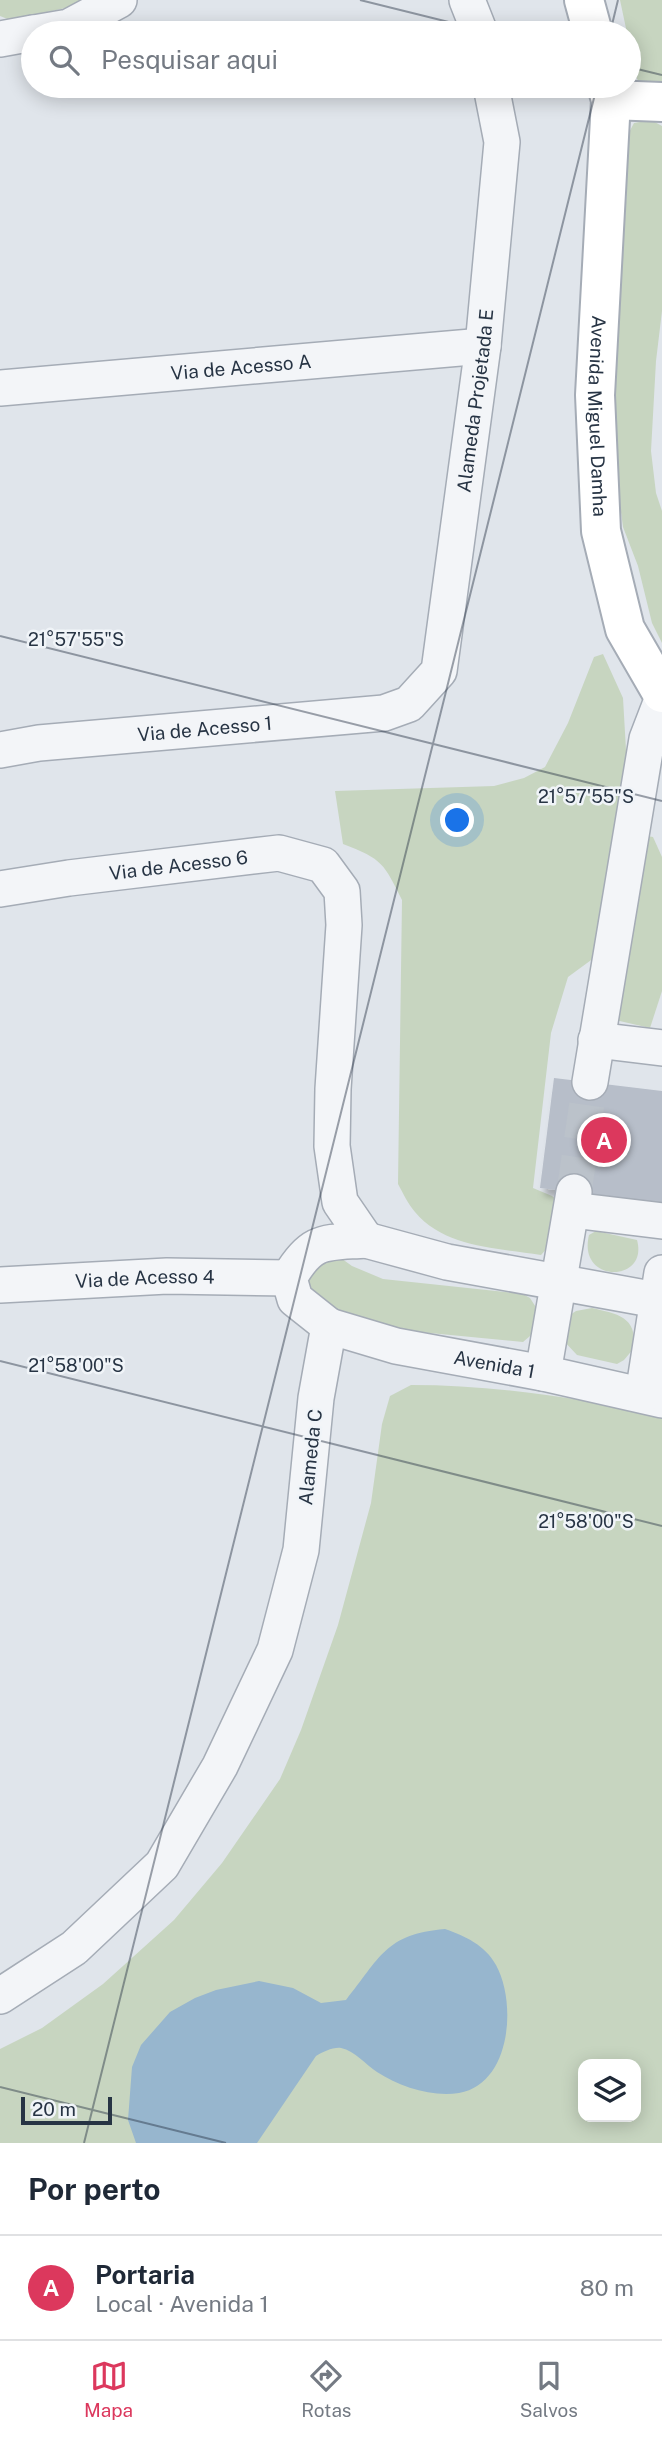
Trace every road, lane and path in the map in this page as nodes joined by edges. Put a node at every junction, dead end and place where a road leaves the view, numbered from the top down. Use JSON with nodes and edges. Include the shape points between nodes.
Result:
{"nodes":[{"id":1,"x":467,"y":0,"type":"edge"},
{"id":2,"x":584,"y":0,"type":"edge"},
{"id":3,"x":114,"y":1,"type":"edge"},
{"id":4,"x":79,"y":21,"type":"edge"},
{"id":5,"x":475,"y":21,"type":"edge"},
{"id":6,"x":590,"y":21,"type":"edge"},
{"id":7,"x":21,"y":35,"type":"edge"},
{"id":8,"x":0,"y":39,"type":"edge"},
{"id":9,"x":493,"y":98,"type":"edge"},
{"id":10,"x":609,"y":98,"type":"edge"},
{"id":11,"x":638,"y":98,"type":"edge"},
{"id":12,"x":662,"y":102,"type":"edge"},
{"id":13,"x":483,"y":346,"type":"junction"},
{"id":14,"x":0,"y":388,"type":"edge"},
{"id":15,"x":662,"y":693,"type":"edge"},
{"id":16,"x":662,"y":700,"type":"edge"},
{"id":17,"x":410,"y":705,"type":"joint"},
{"id":18,"x":647,"y":739,"type":"junction"},
{"id":19,"x":0,"y":750,"type":"edge"},
{"id":20,"x":662,"y":772,"type":"edge"},
{"id":21,"x":0,"y":888,"type":"edge"},
{"id":22,"x":596,"y":1040,"type":"junction"},
{"id":23,"x":662,"y":1048,"type":"edge"},
{"id":24,"x":590,"y":1082,"type":"tunnel mouth"},
{"id":25,"x":662,"y":1222,"type":"edge"},
{"id":26,"x":366,"y":1240,"type":"junction"},
{"id":27,"x":289,"y":1278,"type":"junction"},
{"id":28,"x":558,"y":1284,"type":"junction"},
{"id":29,"x":0,"y":1285,"type":"edge"},
{"id":30,"x":661,"y":1291,"type":"edge"},
{"id":31,"x":329,"y":1326,"type":"junction"},
{"id":32,"x":544,"y":1373,"type":"junction"},
{"id":33,"x":652,"y":1397,"type":"edge"},
{"id":34,"x":0,"y":1996,"type":"edge"}],
"edges":[{"from":1,"to":5,"type":"street"},
{"from":2,"to":6,"type":"street"},
{"from":3,"to":4,"type":"street"},
{"from":7,"to":8,"type":"street"},
{"from":9,"to":13,"type":"street","name":"Alameda Projetada E","via":[[502,142]]},
{"from":10,"to":15,"type":"street","name":"Avenida Miguel Damha","via":[[595,395],[601,531],[625,629]]},
{"from":11,"to":12,"type":"street"},
{"from":13,"to":14,"type":"street","name":"Via de Acesso A"},
{"from":13,"to":17,"type":"street","name":"Alameda Projetada E","via":[[439,671]]},
{"from":16,"to":18,"type":"street"},
{"from":17,"to":19,"type":"street","name":"Via de Acesso 1","via":[[384,713]]},
{"from":18,"to":20,"type":"street"},
{"from":18,"to":22,"type":"street"},
{"from":21,"to":26,"type":"street","name":"Via de Acesso 6","via":[[279,853],[323,865],[342,891],[344,925],[332,1146],[341,1202]]},
{"from":22,"to":23,"type":"street"},
{"from":22,"to":24,"type":"street"},
{"from":25,"to":28,"type":"street","via":[[573,1201]]},
{"from":26,"to":27,"type":"street","via":[[317,1244]]},
{"from":26,"to":28,"type":"street"},
{"from":27,"to":29,"type":"street","name":"Via de Acesso 4","via":[[167,1276]]},
{"from":27,"to":31,"type":"street","via":[[295,1299]]},
{"from":28,"to":30,"type":"street"},
{"from":28,"to":32,"type":"street"},
{"from":30,"to":33,"type":"street"},
{"from":31,"to":32,"type":"street","name":"Avenida 1","via":[[396,1346]]},
{"from":31,"to":34,"type":"street","name":"Alameda C","via":[[316,1398],[300,1550],[275,1650],[220,1766],[162,1865],[74,1948]]},
{"from":32,"to":33,"type":"street","name":"Avenida 1"}]}
